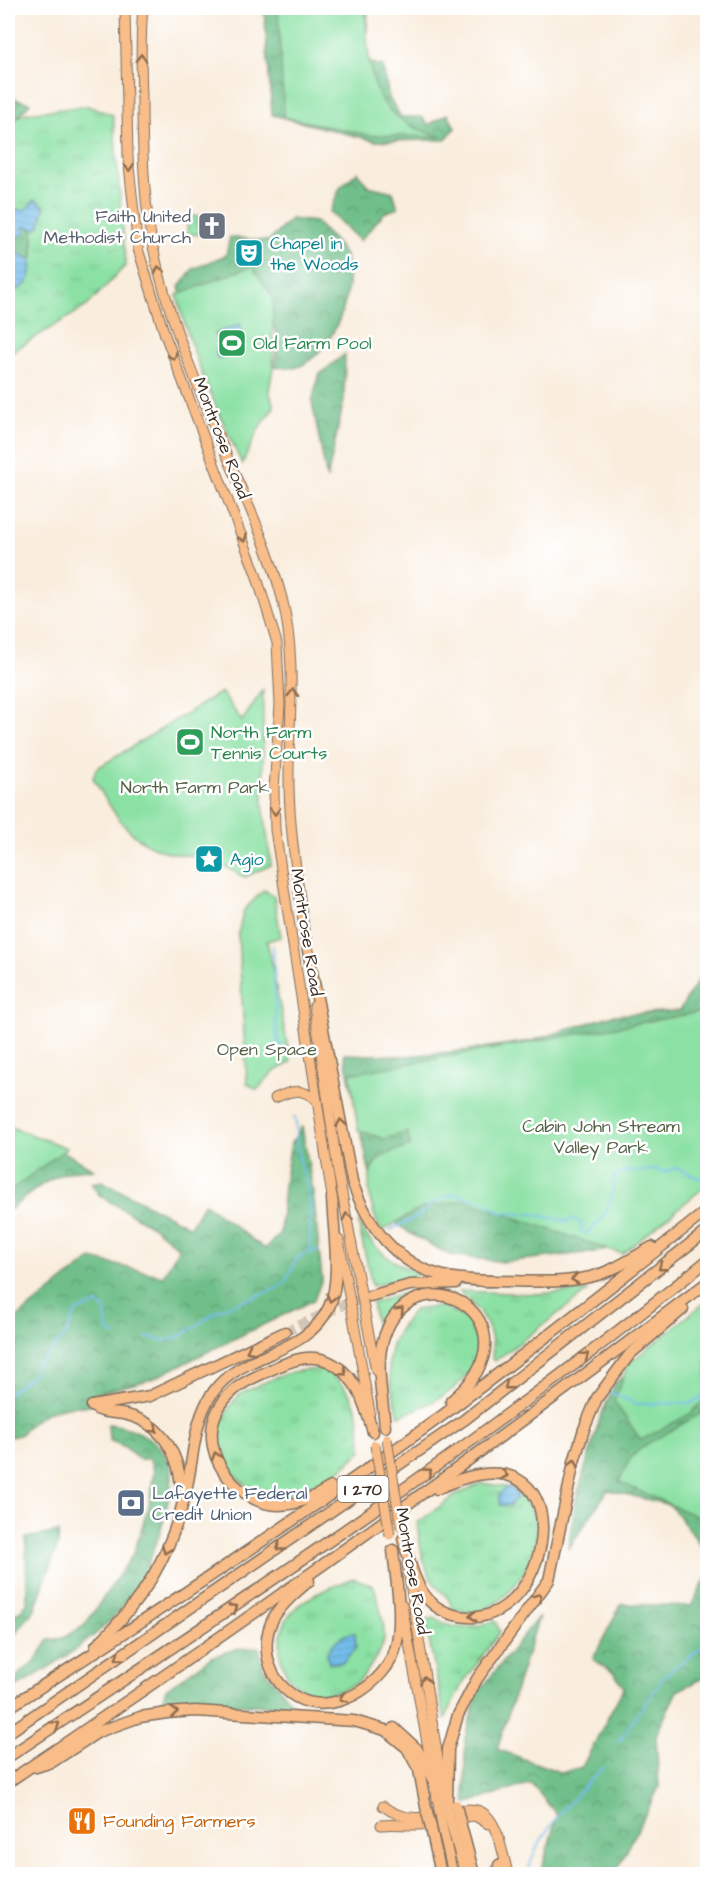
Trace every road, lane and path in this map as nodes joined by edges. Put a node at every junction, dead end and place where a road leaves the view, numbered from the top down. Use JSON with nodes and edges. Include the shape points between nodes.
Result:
{"nodes":[{"id":1,"x":125,"y":8,"type":"edge"},
{"id":2,"x":144,"y":8,"type":"edge"},
{"id":3,"x":306,"y":940,"type":"junction"},
{"id":4,"x":275,"y":1098,"type":"dead end"},
{"id":5,"x":317,"y":1101,"type":"junction"},
{"id":6,"x":332,"y":1198,"type":"junction"},
{"id":7,"x":708,"y":1210,"type":"edge"},
{"id":8,"x":684,"y":1229,"type":"junction"},
{"id":9,"x":708,"y":1230,"type":"edge"},
{"id":10,"x":708,"y":1260,"type":"edge"},
{"id":11,"x":490,"y":1281,"type":"junction"},
{"id":12,"x":708,"y":1282,"type":"edge"},
{"id":13,"x":708,"y":1289,"type":"edge"},
{"id":14,"x":370,"y":1296,"type":"tunnel mouth"},
{"id":15,"x":285,"y":1332,"type":"tunnel mouth"},
{"id":16,"x":385,"y":1427,"type":"junction"},
{"id":17,"x":373,"y":1431,"type":"junction"},
{"id":18,"x":406,"y":1441,"type":"junction"},
{"id":19,"x":369,"y":1468,"type":"junction"},
{"id":20,"x":410,"y":1503,"type":"junction"},
{"id":21,"x":178,"y":1517,"type":"junction"},
{"id":22,"x":403,"y":1539,"type":"junction"},
{"id":23,"x":393,"y":1550,"type":"junction"},
{"id":24,"x":335,"y":1555,"type":"junction"},
{"id":25,"x":58,"y":1676,"type":"junction"},
{"id":26,"x":8,"y":1708,"type":"edge"},
{"id":27,"x":282,"y":1716,"type":"junction"},
{"id":28,"x":8,"y":1733,"type":"edge"},
{"id":29,"x":8,"y":1757,"type":"edge"},
{"id":30,"x":24,"y":1770,"type":"junction"},
{"id":31,"x":433,"y":1780,"type":"junction"},
{"id":32,"x":8,"y":1782,"type":"edge"},
{"id":33,"x":383,"y":1806,"type":"dead end"},
{"id":34,"x":447,"y":1807,"type":"junction"},
{"id":35,"x":451,"y":1824,"type":"junction"},
{"id":36,"x":381,"y":1825,"type":"dead end"},
{"id":37,"x":499,"y":1871,"type":"edge"},
{"id":38,"x":441,"y":1875,"type":"edge"},
{"id":39,"x":453,"y":1875,"type":"edge"},
{"id":40,"x":465,"y":1875,"type":"edge"},
{"id":41,"x":474,"y":1875,"type":"edge"},
{"id":42,"x":507,"y":1875,"type":"edge"}],
"edges":[{"from":1,"to":5,"type":"main road","name":"Montrose Road","one_way":true,"via":[[128,157],[138,249],[165,335],[256,574],[277,643],[280,705],[275,830]]},
{"from":3,"to":2,"type":"main road","name":"Montrose Road","one_way":true,"via":[[289,785],[293,671],[289,635],[282,597],[192,372],[158,265],[148,215],[143,144]]},
{"from":11,"to":3,"type":"highway","one_way":true,"via":[[446,1277],[413,1263],[379,1235],[360,1204],[352,1181]]},
{"from":16,"to":3,"type":"main road","name":"Montrose Road","one_way":true,"via":[[338,1172]]},
{"from":4,"to":5,"type":"main road","via":[[299,1090]]},
{"from":5,"to":6,"type":"main road","name":"Montrose Road"},
{"from":6,"to":17,"type":"main road","name":"Montrose Road"},
{"from":6,"to":21,"type":"highway","one_way":true,"via":[[335,1280],[331,1304],[310,1332],[236,1372],[213,1391],[199,1423]]},
{"from":7,"to":8,"type":"highway","number":"I 270"},
{"from":8,"to":11,"type":"highway","one_way":true,"via":[[619,1266],[591,1277]]},
{"from":8,"to":18,"type":"highway","number":"I 270"},
{"from":9,"to":28,"type":"highway","number":"I 270","one_way":true,"via":[[464,1420]]},
{"from":29,"to":10,"type":"highway","number":"I 270","one_way":true,"via":[[302,1563],[629,1323]]},
{"from":11,"to":14,"type":"highway","via":[[410,1285]]},
{"from":12,"to":20,"type":"highway","number":"I 270"},
{"from":34,"to":13,"type":"highway","one_way":true,"via":[[458,1715],[477,1679],[549,1580],[574,1462],[597,1398],[630,1354]]},
{"from":15,"to":21,"type":"highway","one_way":true,"via":[[150,1396],[92,1406],[99,1412],[141,1420],[169,1445],[180,1473]]},
{"from":16,"to":18,"type":"highway","one_way":true,"via":[[380,1356],[389,1325],[405,1305],[424,1296],[441,1295],[458,1301],[474,1313],[483,1331],[481,1367],[464,1390]]},
{"from":16,"to":22,"type":"main road","name":"Montrose Road","bridge":true},
{"from":19,"to":17,"type":"highway","one_way":true,"via":[[308,1500],[263,1505],[225,1477],[213,1452],[213,1426],[224,1401],[245,1382],[299,1358],[312,1357],[336,1365],[354,1382]]},
{"from":17,"to":23,"type":"main road","name":"Montrose Road","bridge":true},
{"from":18,"to":19,"type":"highway","number":"I 270"},
{"from":19,"to":25,"type":"highway","number":"I 270"},
{"from":20,"to":22,"type":"highway","one_way":true,"via":[[479,1473],[505,1474],[535,1495],[544,1524],[543,1538],[523,1585],[495,1611],[477,1617],[456,1616],[428,1599],[419,1586]]},
{"from":20,"to":24,"type":"highway","number":"I 270"},
{"from":21,"to":25,"type":"highway","one_way":true,"via":[[152,1581],[135,1606],[97,1645]]},
{"from":34,"to":22,"type":"main road","name":"Montrose Road","one_way":true},
{"from":23,"to":24,"type":"highway","one_way":true,"via":[[399,1623],[388,1665],[361,1691],[324,1704],[308,1702],[282,1687],[273,1674],[266,1641],[274,1618],[289,1598]]},
{"from":23,"to":31,"type":"main road","name":"Montrose Road"},
{"from":24,"to":30,"type":"highway","number":"I 270"},
{"from":25,"to":26,"type":"highway","number":"I 270"},
{"from":30,"to":27,"type":"highway","one_way":true,"via":[[52,1762],[98,1732],[147,1716],[188,1711]]},
{"from":27,"to":31,"type":"highway","via":[[355,1715],[389,1725],[417,1749]]},
{"from":27,"to":38,"type":"highway","bridge":true,"via":[[372,1725],[398,1739],[419,1770]]},
{"from":30,"to":32,"type":"highway","number":"I 270"},
{"from":31,"to":34,"type":"main road","name":"Montrose Road"},
{"from":33,"to":42,"type":"main road","via":[[397,1816],[418,1820],[471,1808],[486,1813],[496,1828]]},
{"from":34,"to":35,"type":"highway","bridge":true},
{"from":34,"to":35,"type":"main road","name":"Montrose Road","bridge":true},
{"from":35,"to":39,"type":"main road","name":"Montrose Road"},
{"from":35,"to":40,"type":"main road","name":"Montrose Road"},
{"from":35,"to":41,"type":"highway"},
{"from":36,"to":37,"type":"main road","via":[[416,1826],[469,1815],[482,1818],[490,1829]]}]}
